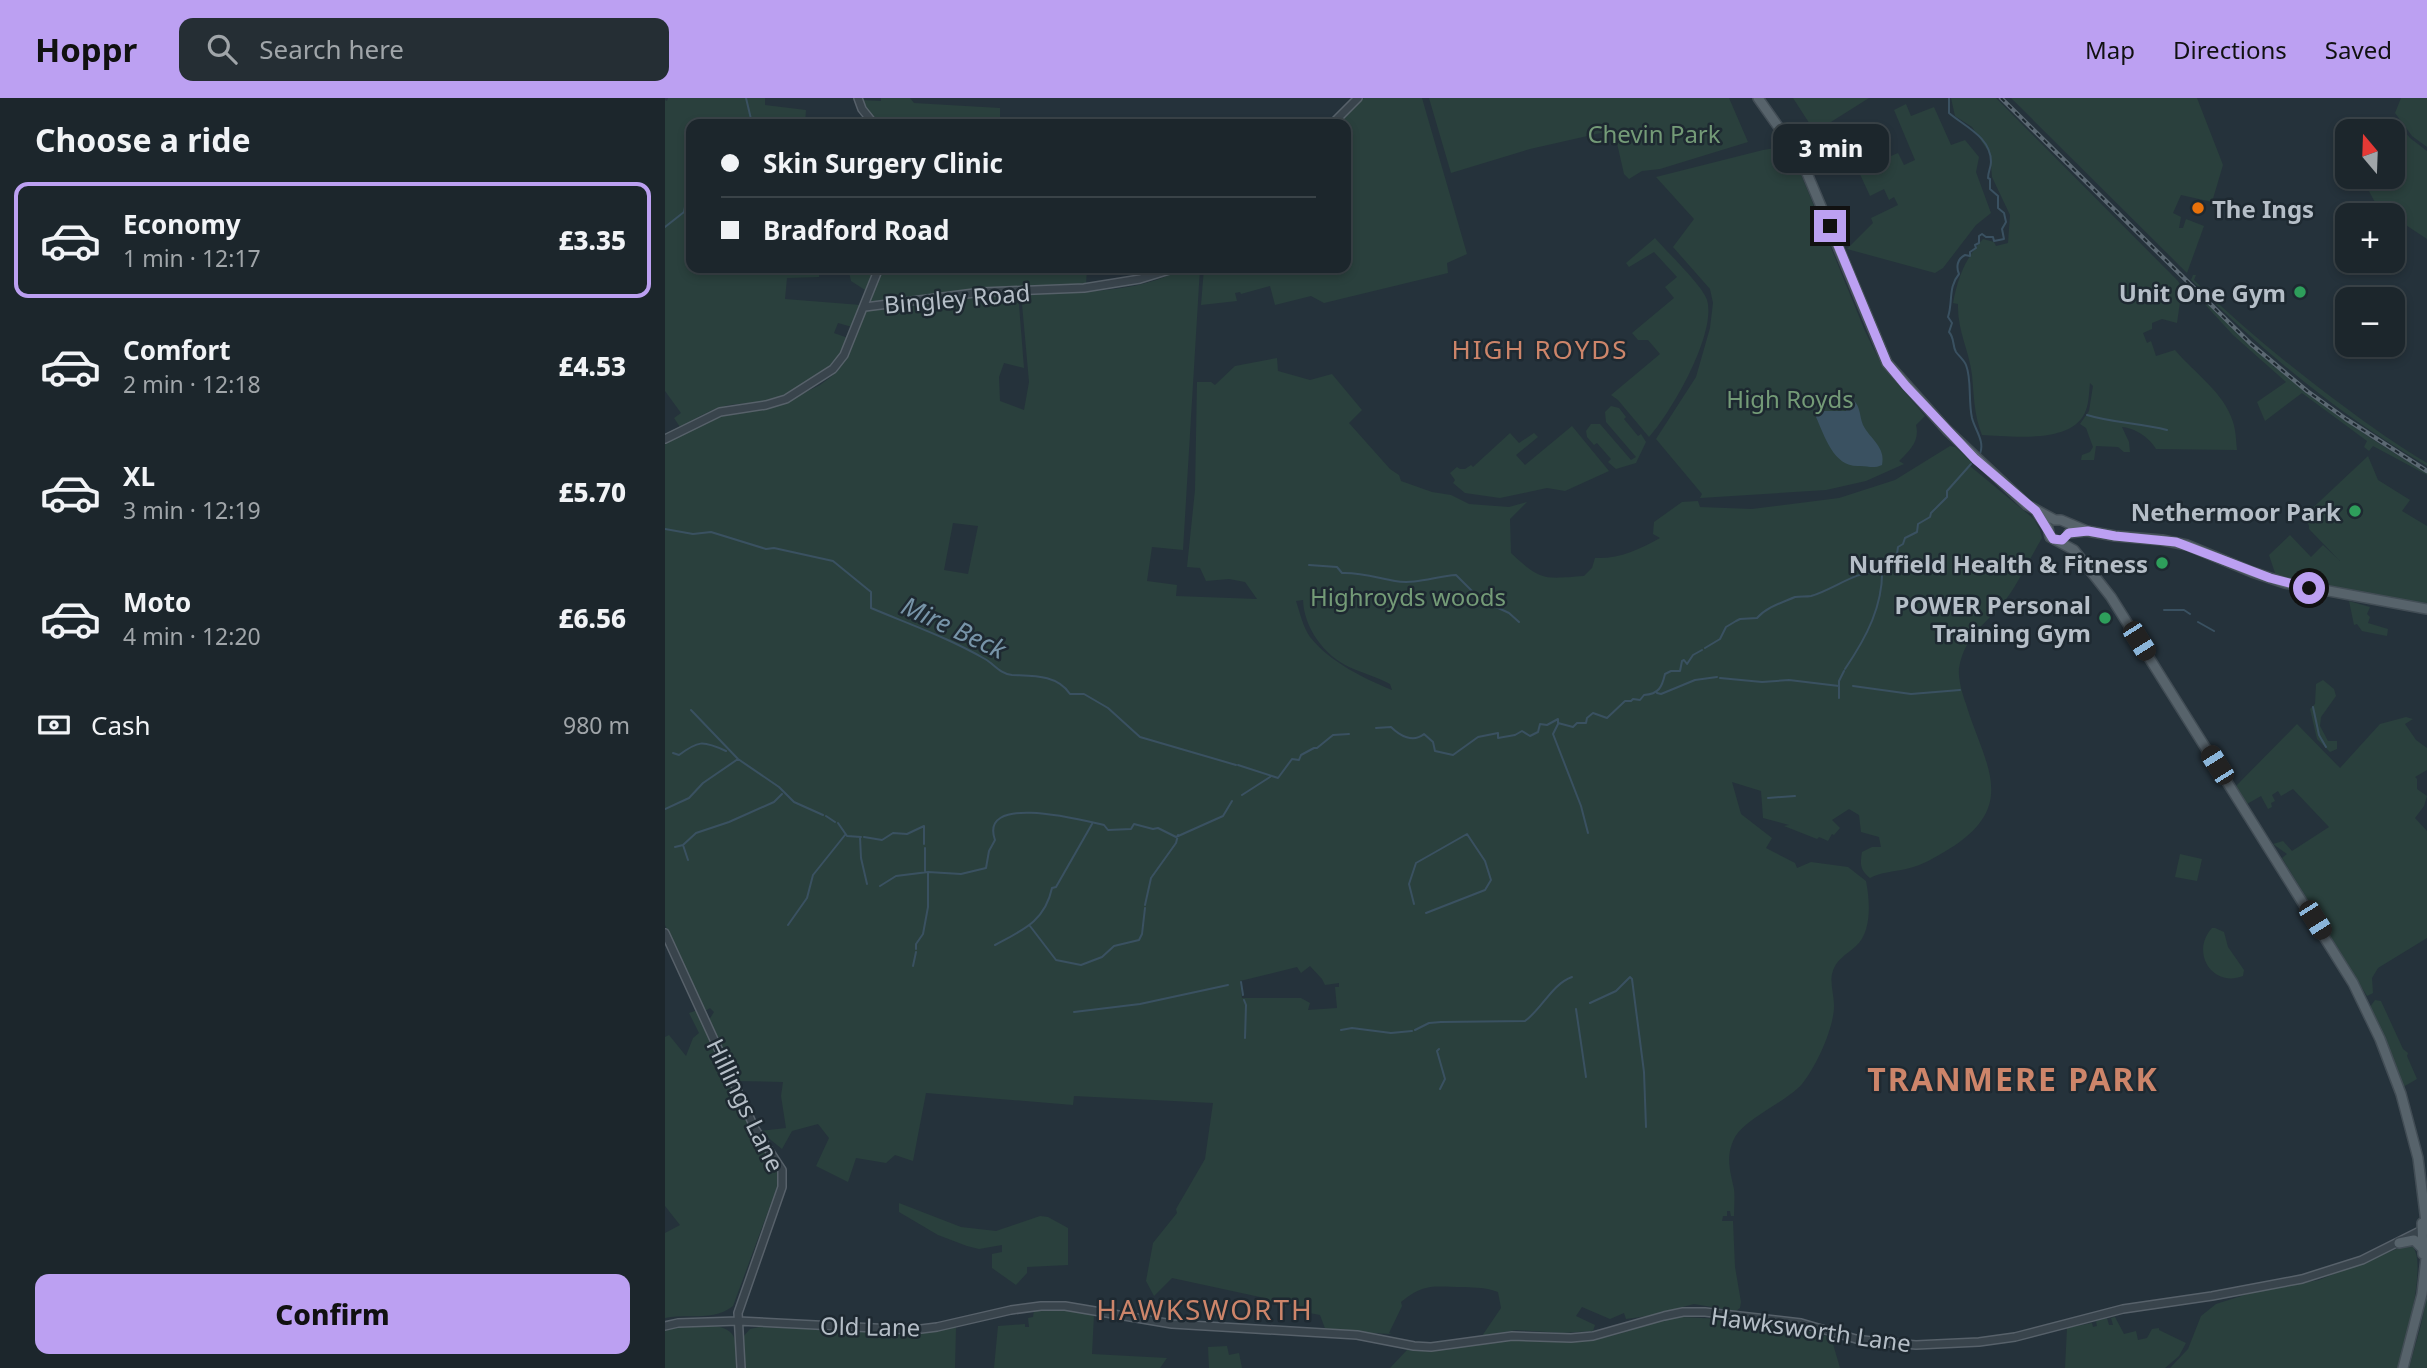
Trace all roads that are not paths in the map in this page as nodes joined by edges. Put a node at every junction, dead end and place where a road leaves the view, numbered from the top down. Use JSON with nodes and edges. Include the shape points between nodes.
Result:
{"nodes":[{"id":1,"x":858,"y":98,"type":"edge"},
{"id":2,"x":1358,"y":98,"type":"edge"},
{"id":3,"x":1758,"y":98,"type":"edge"},
{"id":4,"x":870,"y":119,"type":"edge"},
{"id":5,"x":1337,"y":119,"type":"edge"},
{"id":6,"x":877,"y":273,"type":"edge"},
{"id":7,"x":1160,"y":273,"type":"edge"},
{"id":8,"x":865,"y":307,"type":"junction"},
{"id":9,"x":665,"y":439,"type":"edge"},
{"id":10,"x":2036,"y":511,"type":"junction"},
{"id":11,"x":2060,"y":520,"type":"junction"},
{"id":12,"x":2048,"y":528,"type":"junction"},
{"id":13,"x":2088,"y":531,"type":"junction"},
{"id":14,"x":2065,"y":536,"type":"junction"},
{"id":15,"x":2427,"y":609,"type":"edge"},
{"id":16,"x":665,"y":933,"type":"edge"},
{"id":17,"x":2425,"y":1207,"type":"edge"},
{"id":18,"x":2425,"y":1229,"type":"edge"},
{"id":19,"x":2399,"y":1243,"type":"junction"},
{"id":20,"x":2425,"y":1249,"type":"edge"},
{"id":21,"x":1041,"y":1306,"type":"joint"},
{"id":22,"x":738,"y":1321,"type":"junction"},
{"id":23,"x":665,"y":1326,"type":"edge"},
{"id":24,"x":741,"y":1368,"type":"edge"},
{"id":25,"x":2403,"y":1368,"type":"edge"}],
"edges":[{"from":1,"to":4,"type":"street"},
{"from":2,"to":5,"type":"street"},
{"from":3,"to":10,"type":"main road","via":[[1801,159],[1887,363],[1975,459]]},
{"from":6,"to":8,"type":"street"},
{"from":7,"to":8,"type":"street","name":"Bingley Road","via":[[1084,288],[982,292]]},
{"from":8,"to":9,"type":"street","name":"Bingley Road","via":[[839,363],[796,395],[720,412]]},
{"from":10,"to":11,"type":"main road"},
{"from":10,"to":12,"type":"main road"},
{"from":11,"to":12,"type":"main road"},
{"from":11,"to":13,"type":"main road"},
{"from":11,"to":14,"type":"main road","via":[[2069,526]]},
{"from":12,"to":14,"type":"main road","via":[[2050,537]]},
{"from":13,"to":14,"type":"main road"},
{"from":13,"to":15,"type":"main road","via":[[2176,542],[2285,583]]},
{"from":14,"to":17,"type":"main road","via":[[2111,597],[2353,983],[2401,1094]]},
{"from":16,"to":22,"type":"street","name":"Hillings Lane","via":[[755,1129],[782,1170],[782,1187]]},
{"from":17,"to":18,"type":"main road"},
{"from":18,"to":19,"type":"street","name":"Hawksworth Lane"},
{"from":18,"to":20,"type":"main road"},
{"from":19,"to":20,"type":"main road","via":[[2414,1240]]},
{"from":19,"to":21,"type":"street","name":"Hawksworth Lane","via":[[2302,1279],[2123,1309],[2015,1337],[1916,1345],[1856,1339],[1801,1323],[1683,1312],[1593,1336],[1512,1336],[1431,1347],[1357,1335],[1203,1327]]},
{"from":20,"to":25,"type":"main road","via":[[2423,1294]]},
{"from":21,"to":22,"type":"street","name":"Old Lane","via":[[913,1330]]},
{"from":22,"to":23,"type":"street","name":"Old Lane"},
{"from":22,"to":24,"type":"street","name":"Hillings Lane"}]}
